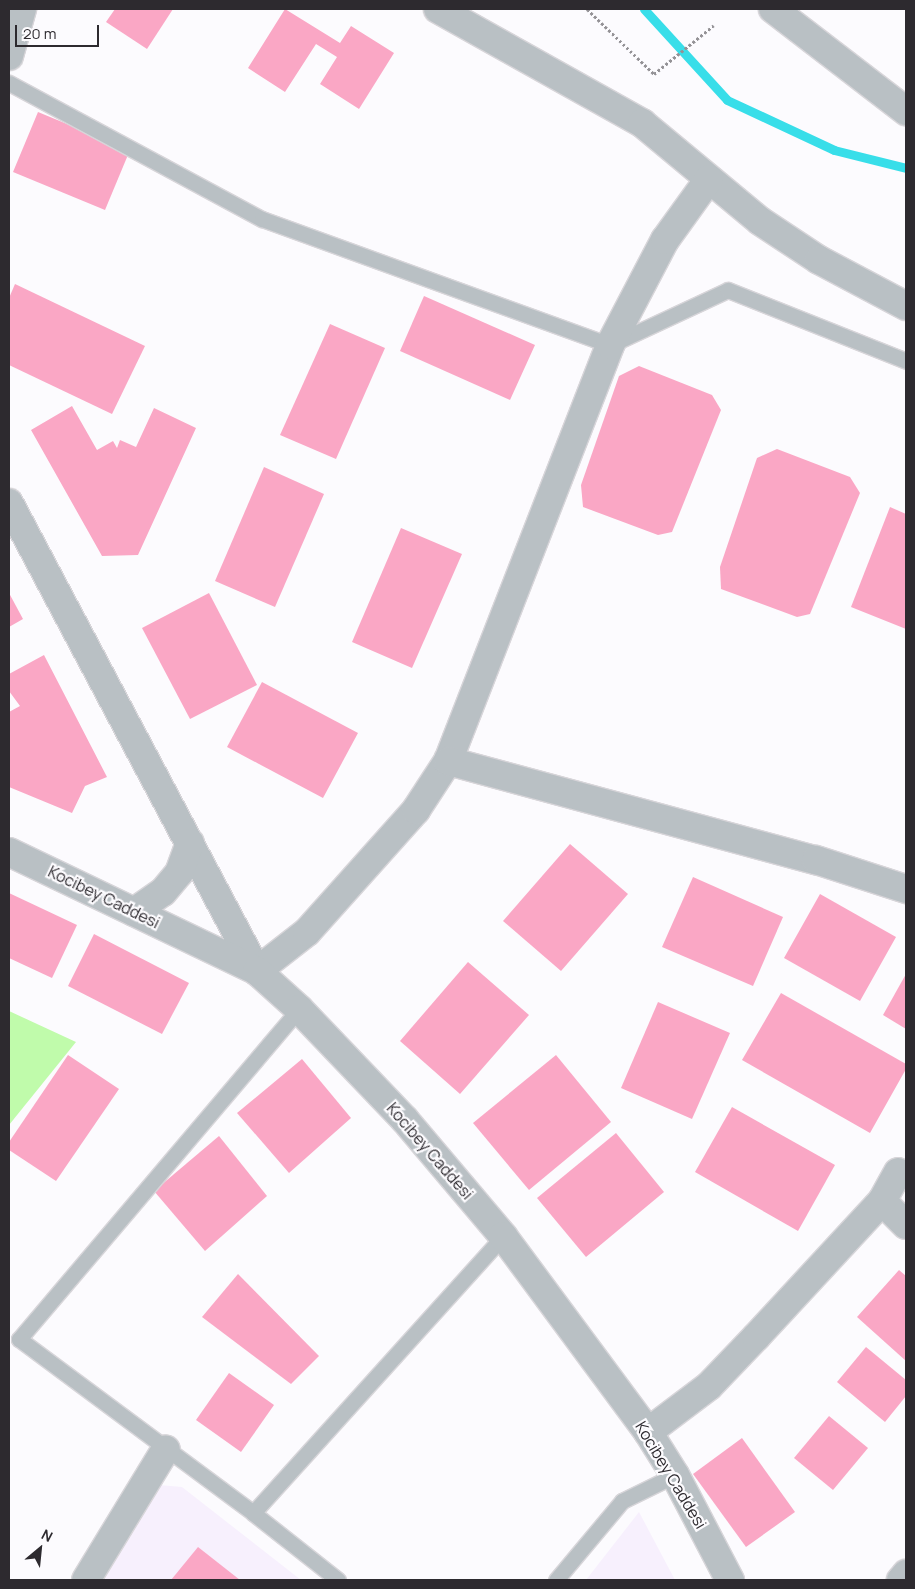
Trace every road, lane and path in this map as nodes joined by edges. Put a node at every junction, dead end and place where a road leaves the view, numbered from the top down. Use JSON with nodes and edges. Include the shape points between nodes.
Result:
{"nodes":[{"id":1,"x":22,"y":9,"type":"edge"},
{"id":2,"x":438,"y":9,"type":"edge"},
{"id":3,"x":587,"y":9,"type":"edge"},
{"id":4,"x":773,"y":9,"type":"edge"},
{"id":5,"x":714,"y":25,"type":"dead end"},
{"id":6,"x":9,"y":56,"type":"edge"},
{"id":7,"x":9,"y":83,"type":"edge"},
{"id":8,"x":906,"y":111,"type":"edge"},
{"id":9,"x":709,"y":179,"type":"junction"},
{"id":10,"x":906,"y":306,"type":"edge"},
{"id":11,"x":610,"y":346,"type":"junction"},
{"id":12,"x":906,"y":361,"type":"edge"},
{"id":13,"x":9,"y":503,"type":"edge"},
{"id":14,"x":448,"y":761,"type":"junction"},
{"id":15,"x":190,"y":843,"type":"junction"},
{"id":16,"x":9,"y":852,"type":"edge"},
{"id":17,"x":906,"y":889,"type":"edge"},
{"id":18,"x":134,"y":912,"type":"junction"},
{"id":19,"x":258,"y":971,"type":"junction"},
{"id":20,"x":299,"y":1009,"type":"junction"},
{"id":21,"x":898,"y":1172,"type":"dead end"},
{"id":22,"x":882,"y":1201,"type":"junction"},
{"id":23,"x":906,"y":1225,"type":"edge"},
{"id":24,"x":503,"y":1236,"type":"junction"},
{"id":25,"x":648,"y":1432,"type":"junction"},
{"id":26,"x":166,"y":1449,"type":"junction"},
{"id":27,"x":675,"y":1475,"type":"junction"},
{"id":28,"x":252,"y":1513,"type":"junction"},
{"id":29,"x":906,"y":1574,"type":"edge"},
{"id":30,"x":86,"y":1580,"type":"edge"},
{"id":31,"x":338,"y":1580,"type":"edge"},
{"id":32,"x":556,"y":1580,"type":"edge"},
{"id":33,"x":730,"y":1580,"type":"edge"},
{"id":34,"x":901,"y":1580,"type":"edge"}],
"edges":[{"from":1,"to":6,"type":"street"},
{"from":2,"to":9,"type":"street","via":[[642,123]]},
{"from":3,"to":5,"type":"path","via":[[654,74]]},
{"from":4,"to":8,"type":"street"},
{"from":7,"to":11,"type":"lane","via":[[262,218]]},
{"from":9,"to":10,"type":"street","via":[[760,221],[819,260]]},
{"from":9,"to":11,"type":"street","via":[[665,240]]},
{"from":11,"to":12,"type":"lane","via":[[728,290]]},
{"from":11,"to":14,"type":"street"},
{"from":13,"to":15,"type":"street"},
{"from":14,"to":17,"type":"street","via":[[816,860]]},
{"from":14,"to":19,"type":"street","via":[[416,810],[307,932]]},
{"from":15,"to":18,"type":"street","via":[[179,873],[163,892]]},
{"from":15,"to":19,"type":"street"},
{"from":16,"to":18,"type":"street","name":"Kocibey Caddesi"},
{"from":18,"to":19,"type":"street","name":"Kocibey Caddesi"},
{"from":19,"to":20,"type":"street","name":"Kocibey Caddesi"},
{"from":20,"to":24,"type":"street","name":"Kocibey Caddesi","via":[[405,1120]]},
{"from":20,"to":26,"type":"lane","via":[[19,1339]]},
{"from":21,"to":22,"type":"street"},
{"from":22,"to":23,"type":"street"},
{"from":22,"to":25,"type":"street","via":[[709,1386]]},
{"from":24,"to":25,"type":"street","name":"Kocibey Caddesi"},
{"from":24,"to":28,"type":"lane"},
{"from":25,"to":27,"type":"street","name":"Kocibey Caddesi"},
{"from":26,"to":28,"type":"lane"},
{"from":26,"to":30,"type":"street"},
{"from":27,"to":32,"type":"lane","via":[[622,1501]]},
{"from":27,"to":33,"type":"street","name":"Kocibey Caddesi"},
{"from":28,"to":31,"type":"lane"},
{"from":29,"to":34,"type":"street"}]}
